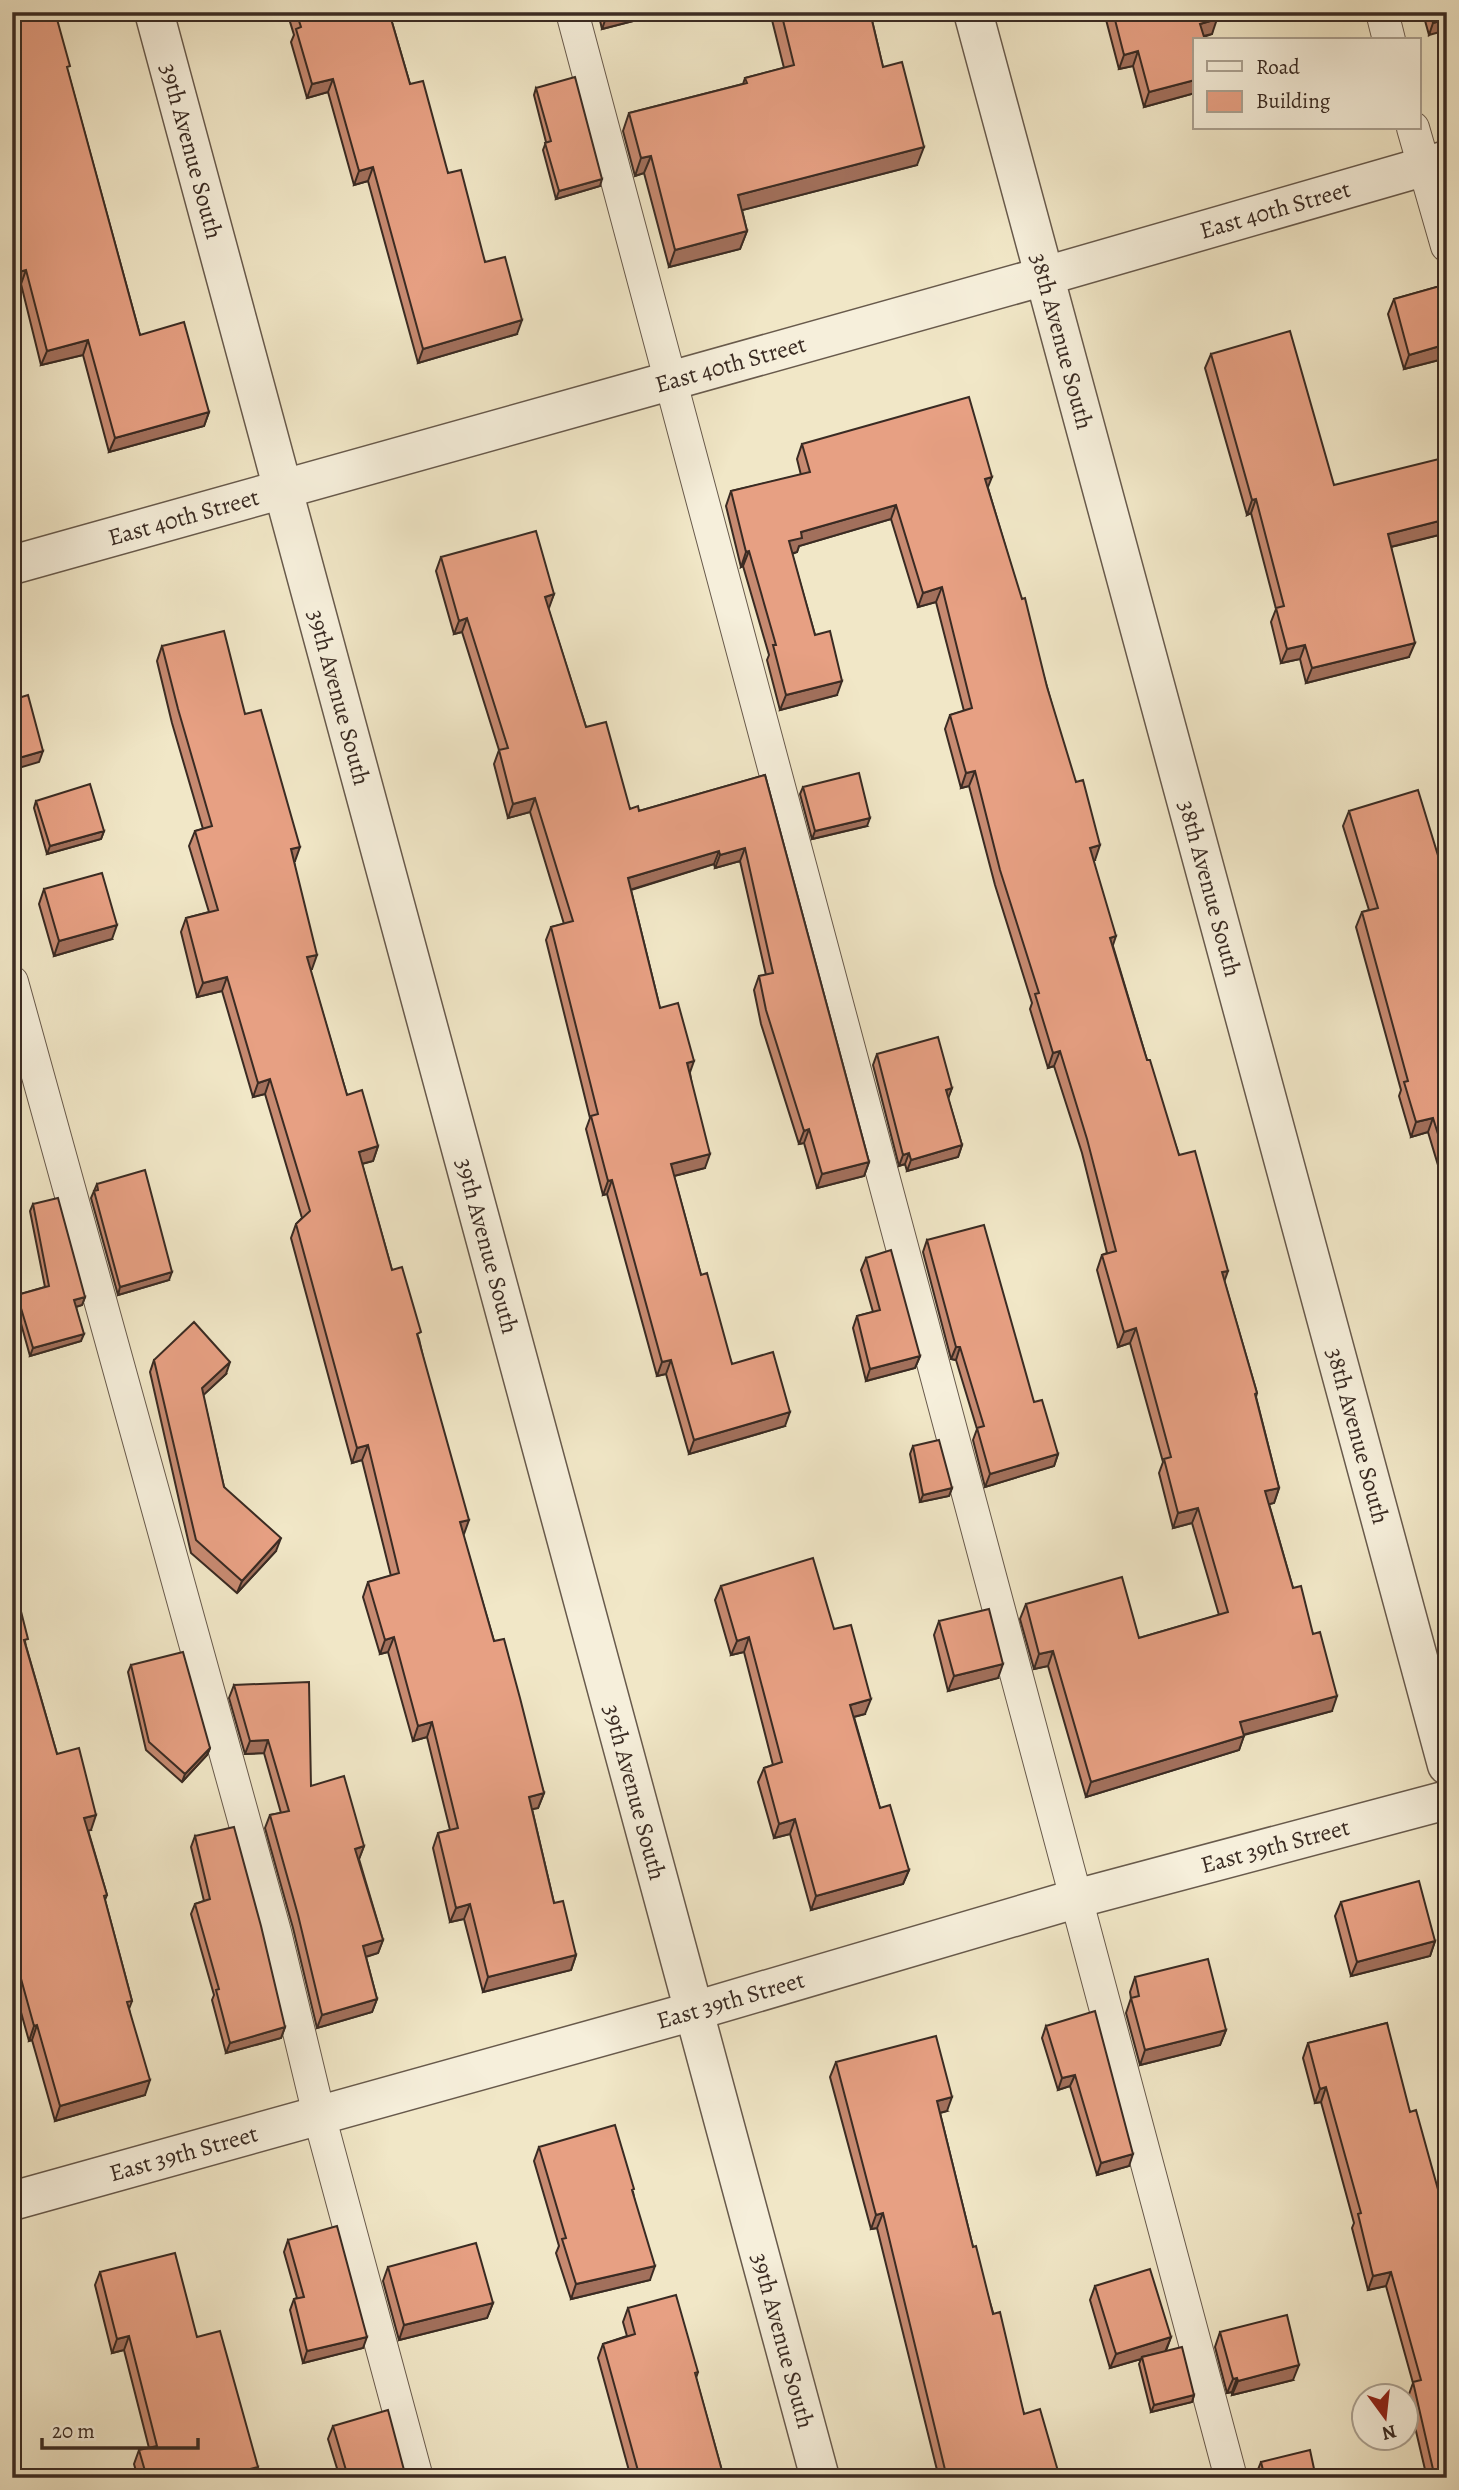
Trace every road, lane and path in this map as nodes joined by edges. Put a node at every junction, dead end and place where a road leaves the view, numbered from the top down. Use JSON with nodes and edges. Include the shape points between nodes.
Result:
{"nodes":[{"id":1,"x":154,"y":12,"type":"edge"},
{"id":2,"x":572,"y":12,"type":"edge"},
{"id":3,"x":973,"y":12,"type":"edge"},
{"id":4,"x":1382,"y":12,"type":"edge"},
{"id":5,"x":1388,"y":38,"type":"edge"},
{"id":6,"x":1414,"y":130,"type":"edge"},
{"id":7,"x":1435,"y":163,"type":"edge"},
{"id":8,"x":1447,"y":246,"type":"edge"},
{"id":9,"x":1045,"y":276,"type":"junction"},
{"id":10,"x":672,"y":381,"type":"junction"},
{"id":11,"x":283,"y":490,"type":"junction"},
{"id":12,"x":12,"y":565,"type":"edge"},
{"id":13,"x":12,"y":982,"type":"edge"},
{"id":14,"x":1447,"y":1765,"type":"edge"},
{"id":15,"x":1447,"y":1800,"type":"edge"},
{"id":16,"x":1075,"y":1899,"type":"junction"},
{"id":17,"x":694,"y":2011,"type":"junction"},
{"id":18,"x":319,"y":2115,"type":"junction"},
{"id":19,"x":12,"y":2201,"type":"edge"},
{"id":20,"x":417,"y":2478,"type":"edge"},
{"id":21,"x":820,"y":2478,"type":"edge"},
{"id":22,"x":1231,"y":2478,"type":"edge"}],
"edges":[{"from":1,"to":11,"type":"street","name":"39th Avenue South"},
{"from":2,"to":10,"type":"lane"},
{"from":3,"to":9,"type":"street","name":"38th Avenue South"},
{"from":4,"to":5,"type":"lane"},
{"from":6,"to":7,"type":"lane"},
{"from":7,"to":8,"type":"lane"},
{"from":7,"to":9,"type":"street","name":"East 40th Street"},
{"from":9,"to":10,"type":"street","name":"East 40th Street"},
{"from":9,"to":14,"type":"street","name":"38th Avenue South"},
{"from":10,"to":11,"type":"street","name":"East 40th Street"},
{"from":10,"to":16,"type":"lane"},
{"from":11,"to":12,"type":"street","name":"East 40th Street"},
{"from":11,"to":17,"type":"street","name":"39th Avenue South"},
{"from":13,"to":18,"type":"lane","via":[[275,1932]]},
{"from":15,"to":16,"type":"street","name":"East 39th Street"},
{"from":16,"to":17,"type":"street","name":"East 39th Street"},
{"from":16,"to":22,"type":"lane"},
{"from":17,"to":18,"type":"street","name":"East 39th Street"},
{"from":17,"to":21,"type":"street","name":"39th Avenue South"},
{"from":18,"to":19,"type":"street","name":"East 39th Street"},
{"from":18,"to":20,"type":"lane"}]}
